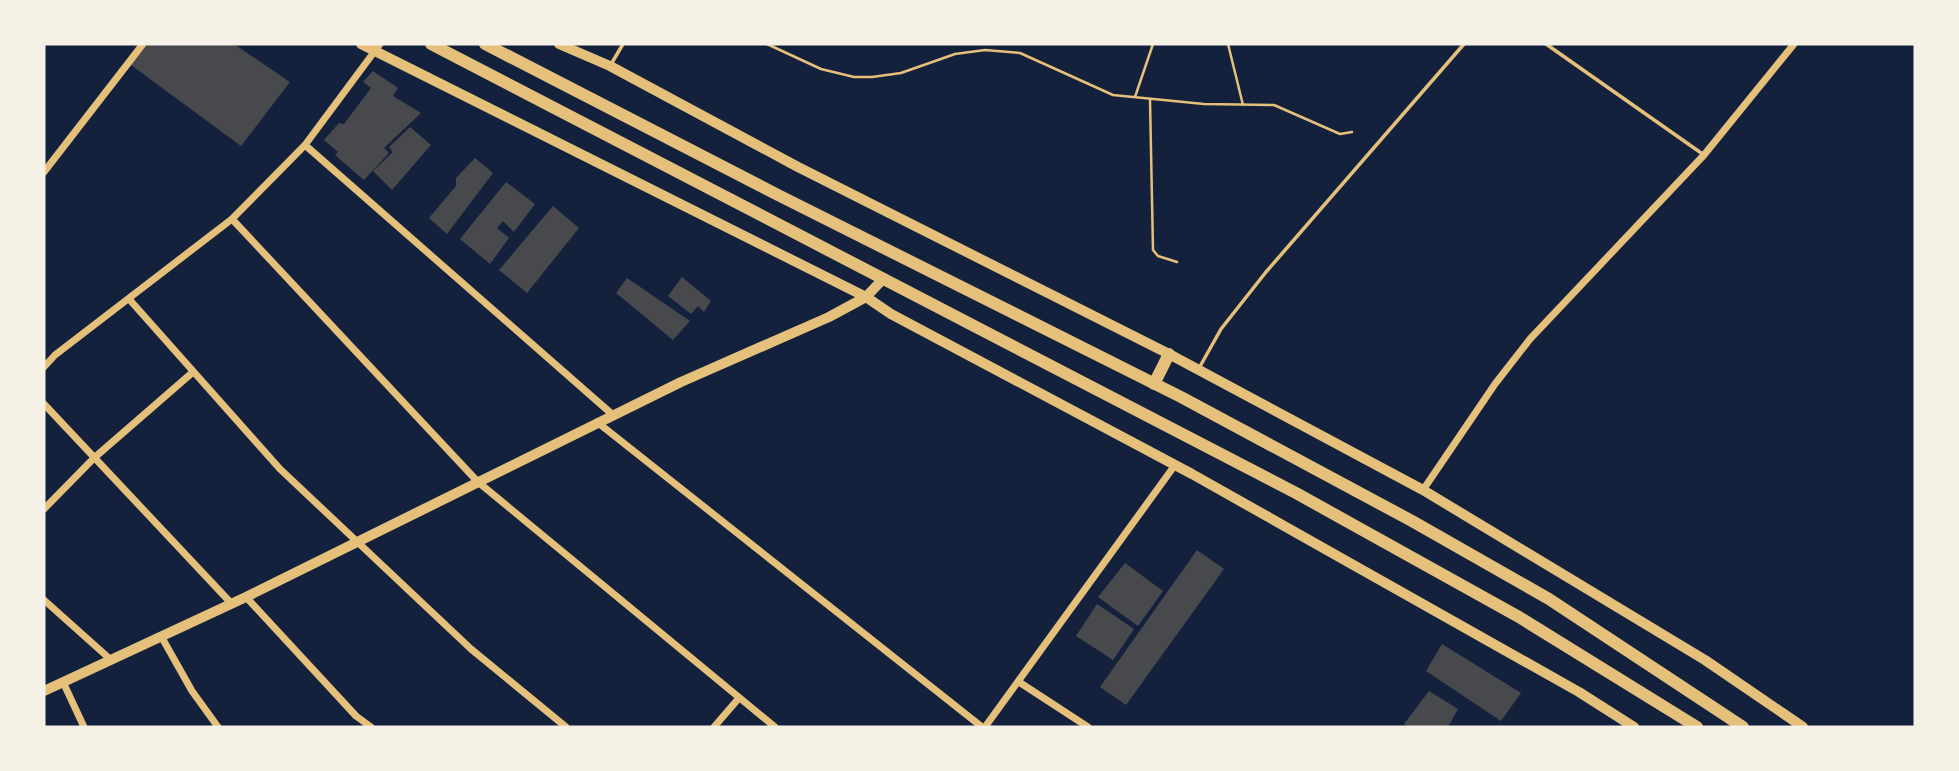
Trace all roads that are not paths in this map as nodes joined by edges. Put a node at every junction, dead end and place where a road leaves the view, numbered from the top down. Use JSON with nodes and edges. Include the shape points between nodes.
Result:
{"nodes":[{"id":1,"x":143,"y":44,"type":"edge"},
{"id":2,"x":361,"y":44,"type":"edge"},
{"id":3,"x":431,"y":44,"type":"edge"},
{"id":4,"x":485,"y":44,"type":"edge"},
{"id":5,"x":559,"y":44,"type":"edge"},
{"id":6,"x":623,"y":44,"type":"edge"},
{"id":7,"x":1464,"y":44,"type":"edge"},
{"id":8,"x":1546,"y":44,"type":"edge"},
{"id":9,"x":1794,"y":44,"type":"edge"},
{"id":10,"x":378,"y":48,"type":"edge"},
{"id":11,"x":610,"y":66,"type":"junction"},
{"id":12,"x":305,"y":145,"type":"junction"},
{"id":13,"x":1704,"y":155,"type":"junction"},
{"id":14,"x":44,"y":172,"type":"edge"},
{"id":15,"x":232,"y":219,"type":"junction"},
{"id":16,"x":883,"y":279,"type":"junction"},
{"id":17,"x":866,"y":297,"type":"junction"},
{"id":18,"x":129,"y":299,"type":"junction"},
{"id":19,"x":1169,"y":354,"type":"junction"},
{"id":20,"x":44,"y":367,"type":"edge"},
{"id":21,"x":1198,"y":371,"type":"junction"},
{"id":22,"x":193,"y":372,"type":"junction"},
{"id":23,"x":1154,"y":384,"type":"junction"},
{"id":24,"x":44,"y":404,"type":"edge"},
{"id":25,"x":613,"y":415,"type":"junction"},
{"id":26,"x":597,"y":422,"type":"junction"},
{"id":27,"x":94,"y":458,"type":"junction"},
{"id":28,"x":1175,"y":465,"type":"junction"},
{"id":29,"x":478,"y":482,"type":"junction"},
{"id":30,"x":1423,"y":490,"type":"junction"},
{"id":31,"x":44,"y":509,"type":"edge"},
{"id":32,"x":357,"y":543,"type":"junction"},
{"id":33,"x":246,"y":597,"type":"junction"},
{"id":34,"x":44,"y":600,"type":"edge"},
{"id":35,"x":231,"y":603,"type":"junction"},
{"id":36,"x":162,"y":636,"type":"junction"},
{"id":37,"x":110,"y":659,"type":"junction"},
{"id":38,"x":63,"y":681,"type":"junction"},
{"id":39,"x":1019,"y":682,"type":"junction"},
{"id":40,"x":44,"y":691,"type":"edge"},
{"id":41,"x":739,"y":698,"type":"junction"},
{"id":42,"x":84,"y":727,"type":"edge"},
{"id":43,"x":218,"y":727,"type":"edge"},
{"id":44,"x":371,"y":727,"type":"edge"},
{"id":45,"x":566,"y":727,"type":"edge"},
{"id":46,"x":714,"y":727,"type":"edge"},
{"id":47,"x":775,"y":727,"type":"edge"},
{"id":48,"x":983,"y":727,"type":"edge"},
{"id":49,"x":1088,"y":727,"type":"edge"},
{"id":50,"x":1634,"y":727,"type":"edge"},
{"id":51,"x":1697,"y":727,"type":"edge"},
{"id":52,"x":1743,"y":727,"type":"edge"},
{"id":53,"x":1803,"y":727,"type":"edge"}],
"edges":[{"from":1,"to":14,"type":"street"},
{"from":2,"to":10,"type":"street"},
{"from":3,"to":16,"type":"highway"},
{"from":4,"to":23,"type":"highway"},
{"from":5,"to":11,"type":"street"},
{"from":6,"to":11,"type":"lane"},
{"from":7,"to":21,"type":"lane","via":[[1266,272],[1221,329]]},
{"from":8,"to":13,"type":"lane"},
{"from":9,"to":13,"type":"street"},
{"from":10,"to":12,"type":"street"},
{"from":10,"to":17,"type":"street"},
{"from":11,"to":19,"type":"street","via":[[798,167]]},
{"from":12,"to":15,"type":"street"},
{"from":12,"to":25,"type":"street"},
{"from":13,"to":30,"type":"street","via":[[1530,339]]},
{"from":15,"to":18,"type":"street"},
{"from":15,"to":29,"type":"street"},
{"from":16,"to":17,"type":"street"},
{"from":16,"to":51,"type":"highway","via":[[1296,493],[1519,617]]},
{"from":17,"to":25,"type":"street"},
{"from":17,"to":28,"type":"street"},
{"from":18,"to":20,"type":"street"},
{"from":18,"to":22,"type":"street"},
{"from":19,"to":21,"type":"street"},
{"from":19,"to":23,"type":"highway"},
{"from":21,"to":30,"type":"street"},
{"from":22,"to":27,"type":"street"},
{"from":22,"to":32,"type":"street","via":[[280,470]]},
{"from":23,"to":52,"type":"highway","via":[[1412,520],[1549,599]]},
{"from":24,"to":27,"type":"street"},
{"from":25,"to":26,"type":"street"},
{"from":26,"to":29,"type":"street"},
{"from":26,"to":48,"type":"street"},
{"from":27,"to":31,"type":"street"},
{"from":27,"to":35,"type":"street"},
{"from":28,"to":39,"type":"street"},
{"from":28,"to":50,"type":"street"},
{"from":29,"to":32,"type":"street"},
{"from":29,"to":41,"type":"street"},
{"from":30,"to":53,"type":"street","via":[[1705,660]]},
{"from":32,"to":33,"type":"street"},
{"from":32,"to":45,"type":"street","via":[[471,649]]},
{"from":33,"to":35,"type":"street"},
{"from":33,"to":44,"type":"street"},
{"from":34,"to":37,"type":"street"},
{"from":35,"to":36,"type":"street"},
{"from":36,"to":37,"type":"street"},
{"from":36,"to":43,"type":"street"},
{"from":37,"to":38,"type":"street"},
{"from":38,"to":40,"type":"street"},
{"from":38,"to":42,"type":"street"},
{"from":39,"to":48,"type":"street"},
{"from":39,"to":49,"type":"street"},
{"from":41,"to":46,"type":"street"},
{"from":41,"to":47,"type":"street"}]}
